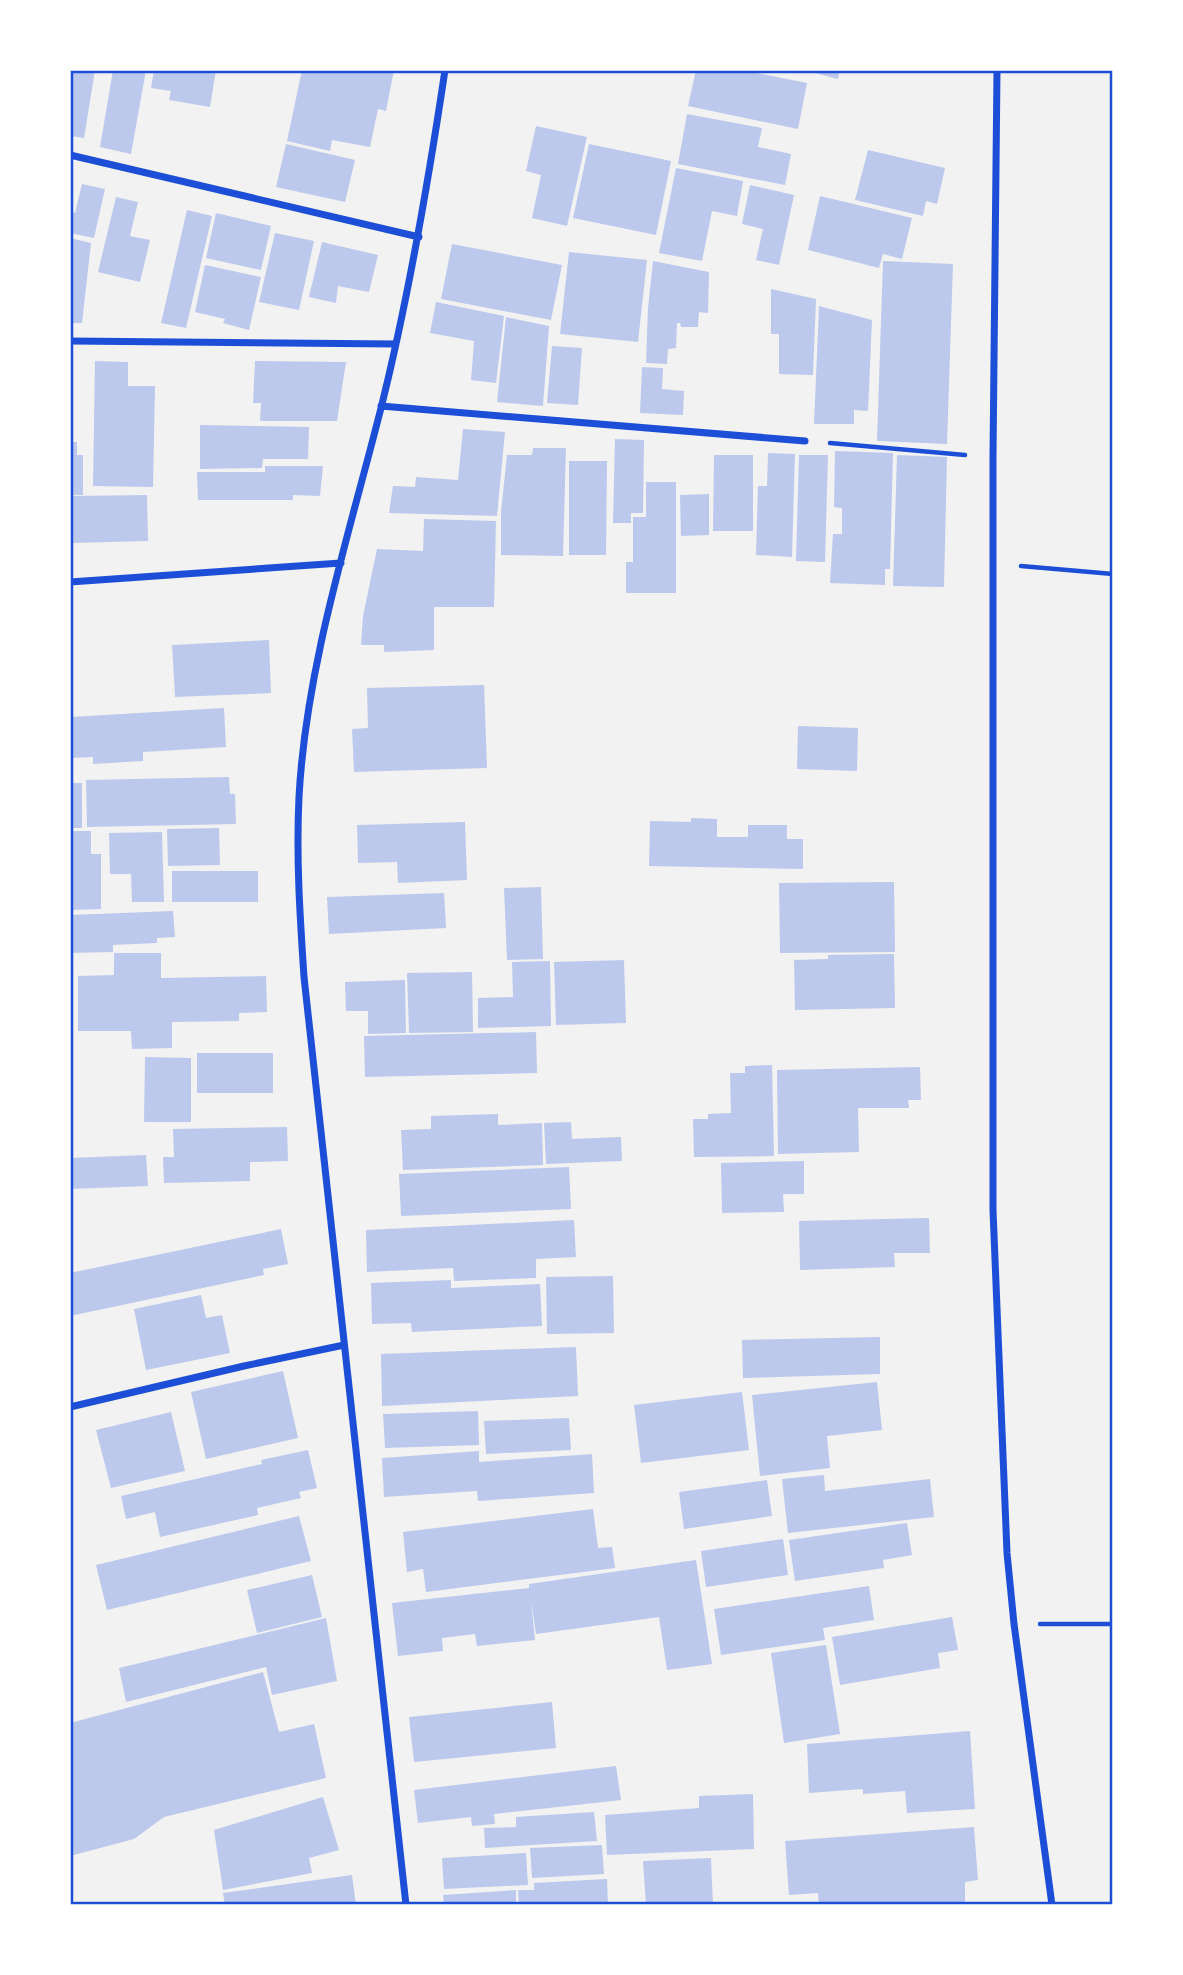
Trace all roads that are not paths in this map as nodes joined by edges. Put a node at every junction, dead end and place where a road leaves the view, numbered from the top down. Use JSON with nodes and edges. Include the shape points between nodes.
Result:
{"nodes":[{"id":1,"x":445,"y":70,"type":"edge"},
{"id":2,"x":997,"y":70,"type":"edge"},
{"id":3,"x":70,"y":155,"type":"edge"},
{"id":4,"x":419,"y":237,"type":"junction"},
{"id":5,"x":70,"y":341,"type":"edge"},
{"id":6,"x":396,"y":344,"type":"junction"},
{"id":7,"x":381,"y":407,"type":"junction"},
{"id":8,"x":805,"y":441,"type":"road end"},
{"id":9,"x":341,"y":563,"type":"junction"},
{"id":10,"x":70,"y":582,"type":"edge"},
{"id":11,"x":344,"y":1345,"type":"junction"},
{"id":12,"x":70,"y":1407,"type":"edge"},
{"id":13,"x":406,"y":1905,"type":"edge"},
{"id":14,"x":1052,"y":1905,"type":"edge"}],
"edges":[{"from":1,"to":4,"type":"street"},
{"from":2,"to":14,"type":"street","via":[[993,1210],[1006,1540]]},
{"from":3,"to":4,"type":"street"},
{"from":4,"to":6,"type":"street"},
{"from":5,"to":6,"type":"street"},
{"from":6,"to":7,"type":"street"},
{"from":7,"to":8,"type":"street"},
{"from":7,"to":9,"type":"street"},
{"from":9,"to":10,"type":"street"},
{"from":9,"to":11,"type":"street","via":[[306,731],[299,796],[298,884]]},
{"from":11,"to":12,"type":"street"},
{"from":11,"to":13,"type":"street"}]}
